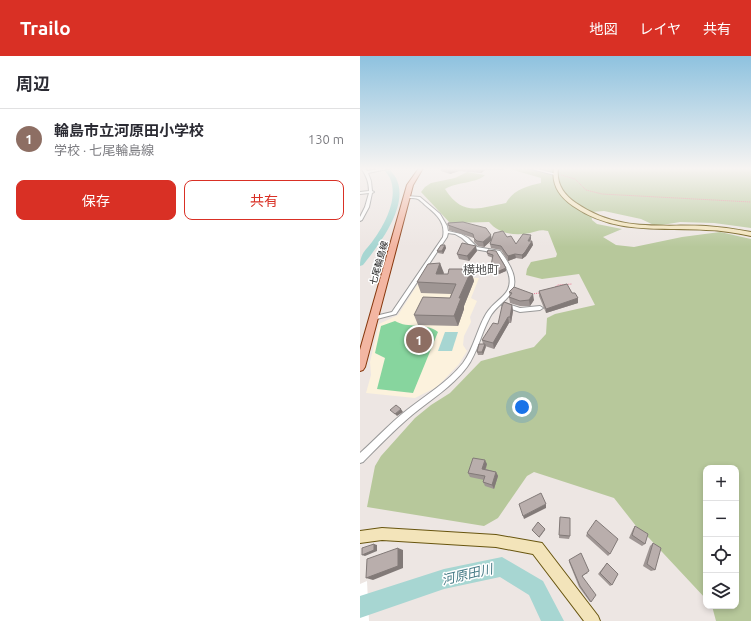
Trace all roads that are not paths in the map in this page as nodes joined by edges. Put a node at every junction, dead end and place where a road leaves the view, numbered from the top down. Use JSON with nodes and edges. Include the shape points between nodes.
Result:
{"nodes":[{"id":1,"x":371,"y":194,"type":"edge"},
{"id":2,"x":562,"y":194,"type":"edge"},
{"id":3,"x":407,"y":197,"type":"joint"},
{"id":4,"x":360,"y":220,"type":"edge"},
{"id":5,"x":447,"y":232,"type":"junction"},
{"id":6,"x":751,"y":234,"type":"edge"},
{"id":7,"x":498,"y":302,"type":"junction"},
{"id":8,"x":540,"y":308,"type":"dead end"},
{"id":9,"x":373,"y":318,"type":"junction"},
{"id":10,"x":360,"y":367,"type":"edge"},
{"id":11,"x":360,"y":459,"type":"edge"},
{"id":12,"x":360,"y":537,"type":"edge"},
{"id":13,"x":593,"y":621,"type":"edge"}],
"edges":[{"from":1,"to":4,"type":"street","via":[[369,205]]},
{"from":2,"to":6,"type":"street","via":[[575,206],[602,219],[634,226],[728,230]]},
{"from":3,"to":5,"type":"street","via":[[419,198],[442,220]]},
{"from":3,"to":9,"type":"main road","name":"七尾輪島線"},
{"from":5,"to":7,"type":"street","via":[[468,239],[476,248],[500,254],[512,276],[513,284],[510,293]]},
{"from":5,"to":9,"type":"street","via":[[394,313]]},
{"from":7,"to":8,"type":"street","via":[[520,310]]},
{"from":7,"to":11,"type":"street","via":[[485,322],[465,366],[448,384],[402,419]]},
{"from":9,"to":10,"type":"main road","name":"七尾輪島線"},
{"from":12,"to":13,"type":"street","via":[[404,535],[496,541],[537,548]]}]}
